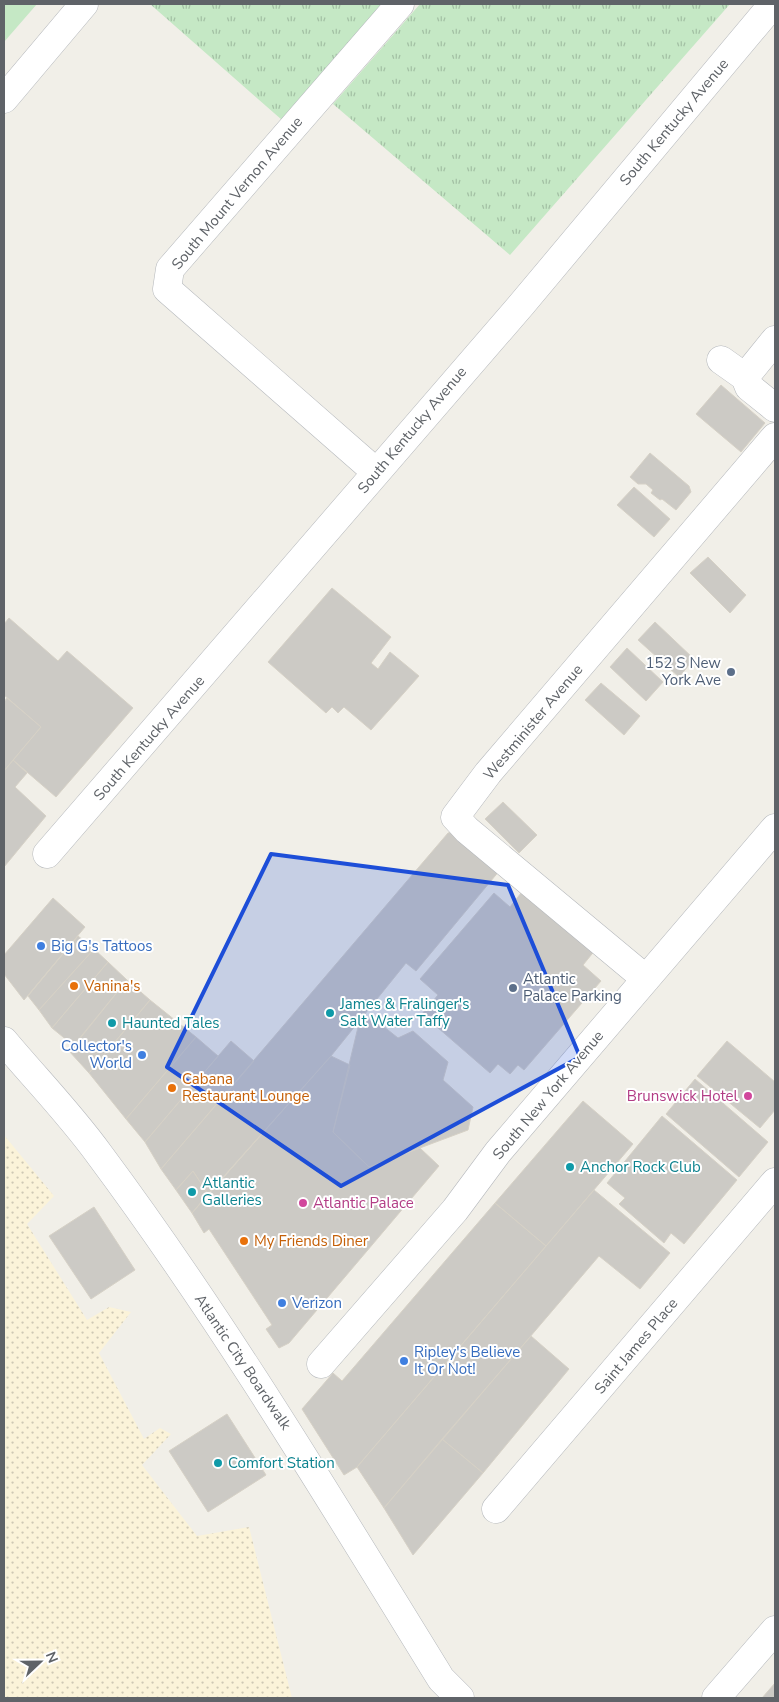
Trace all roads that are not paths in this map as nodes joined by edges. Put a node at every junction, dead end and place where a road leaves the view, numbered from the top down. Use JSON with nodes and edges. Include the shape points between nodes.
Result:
{"nodes":[{"id":1,"x":84,"y":4,"type":"edge"},
{"id":2,"x":400,"y":4,"type":"edge"},
{"id":3,"x":773,"y":4,"type":"edge"},
{"id":4,"x":4,"y":99,"type":"edge"},
{"id":5,"x":775,"y":340,"type":"edge"},
{"id":6,"x":721,"y":360,"type":"dead end"},
{"id":7,"x":745,"y":377,"type":"junction"},
{"id":8,"x":775,"y":408,"type":"edge"},
{"id":9,"x":775,"y":438,"type":"edge"},
{"id":10,"x":376,"y":472,"type":"junction"},
{"id":11,"x":775,"y":828,"type":"edge"},
{"id":12,"x":47,"y":854,"type":"dead end"},
{"id":13,"x":646,"y":979,"type":"junction"},
{"id":14,"x":4,"y":1041,"type":"edge"},
{"id":15,"x":775,"y":1182,"type":"edge"},
{"id":16,"x":321,"y":1364,"type":"dead end"},
{"id":17,"x":496,"y":1509,"type":"dead end"},
{"id":18,"x":775,"y":1630,"type":"edge"},
{"id":19,"x":460,"y":1698,"type":"edge"},
{"id":20,"x":716,"y":1698,"type":"edge"}],
"edges":[{"from":1,"to":4,"type":"street"},
{"from":2,"to":10,"type":"street","name":"South Mount Vernon Avenue","via":[[170,269],[167,289]]},
{"from":3,"to":10,"type":"street","name":"South Kentucky Avenue","via":[[522,304]]},
{"from":5,"to":7,"type":"street"},
{"from":6,"to":7,"type":"street"},
{"from":7,"to":8,"type":"street","via":[[749,388]]},
{"from":9,"to":13,"type":"street","name":"Westminister Avenue","via":[[454,817]]},
{"from":10,"to":12,"type":"street","name":"South Kentucky Avenue"},
{"from":11,"to":13,"type":"street","name":"South New York Avenue"},
{"from":13,"to":16,"type":"street","name":"South New York Avenue","via":[[498,1152],[455,1210]]},
{"from":14,"to":19,"type":"street","name":"Atlantic City Boardwalk","via":[[98,1152],[162,1242],[261,1387],[441,1679]]},
{"from":15,"to":17,"type":"street","name":"Saint James Place"},
{"from":18,"to":20,"type":"street"}]}
